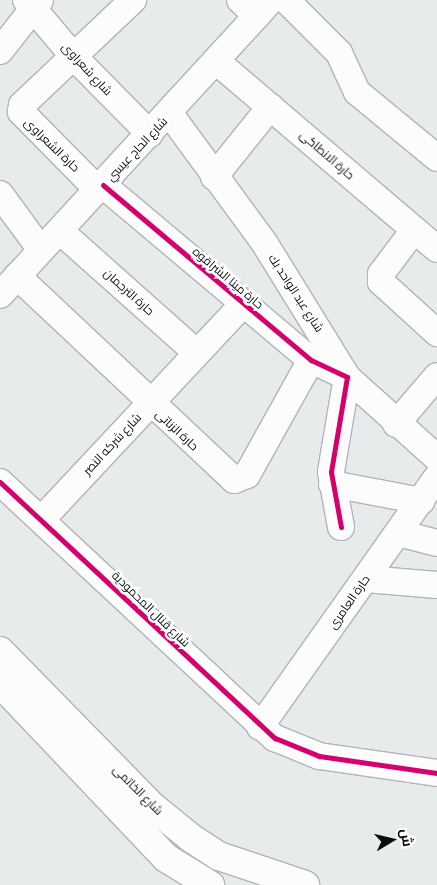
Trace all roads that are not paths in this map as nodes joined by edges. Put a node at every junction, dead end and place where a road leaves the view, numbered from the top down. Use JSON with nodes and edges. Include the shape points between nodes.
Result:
{"nodes":[{"id":1,"x":133,"y":0,"type":"edge"},
{"id":2,"x":286,"y":0,"type":"edge"},
{"id":3,"x":33,"y":3,"type":"edge"},
{"id":4,"x":256,"y":5,"type":"edge"},
{"id":5,"x":0,"y":52,"type":"edge"},
{"id":6,"x":74,"y":57,"type":"junction"},
{"id":7,"x":216,"y":61,"type":"junction"},
{"id":8,"x":270,"y":107,"type":"junction"},
{"id":9,"x":170,"y":114,"type":"junction"},
{"id":10,"x":150,"y":134,"type":"junction"},
{"id":11,"x":437,"y":158,"type":"edge"},
{"id":12,"x":214,"y":177,"type":"junction"},
{"id":13,"x":101,"y":187,"type":"junction"},
{"id":14,"x":0,"y":194,"type":"edge"},
{"id":15,"x":414,"y":230,"type":"junction"},
{"id":16,"x":60,"y":231,"type":"junction"},
{"id":17,"x":437,"y":249,"type":"edge"},
{"id":18,"x":41,"y":250,"type":"junction"},
{"id":19,"x":8,"y":286,"type":"edge"},
{"id":20,"x":242,"y":304,"type":"junction"},
{"id":21,"x":437,"y":333,"type":"edge"},
{"id":22,"x":197,"y":353,"type":"junction"},
{"id":23,"x":311,"y":360,"type":"junction"},
{"id":24,"x":437,"y":376,"type":"edge"},
{"id":25,"x":347,"y":377,"type":"junction"},
{"id":26,"x":150,"y":404,"type":"junction"},
{"id":27,"x":396,"y":424,"type":"junction"},
{"id":28,"x":437,"y":458,"type":"edge"},
{"id":29,"x":437,"y":477,"type":"edge"},
{"id":30,"x":0,"y":482,"type":"edge"},
{"id":31,"x":332,"y":484,"type":"junction"},
{"id":32,"x":421,"y":501,"type":"junction"},
{"id":33,"x":42,"y":519,"type":"junction"},
{"id":34,"x":341,"y":527,"type":"dead end"},
{"id":35,"x":398,"y":533,"type":"junction"},
{"id":36,"x":437,"y":543,"type":"edge"},
{"id":37,"x":366,"y":579,"type":"junction"},
{"id":38,"x":437,"y":585,"type":"edge"},
{"id":39,"x":0,"y":651,"type":"edge"},
{"id":40,"x":0,"y":683,"type":"edge"},
{"id":41,"x":260,"y":727,"type":"junction"},
{"id":42,"x":437,"y":773,"type":"edge"},
{"id":43,"x":210,"y":885,"type":"edge"},
{"id":44,"x":305,"y":885,"type":"edge"}],
"edges":[{"from":1,"to":6,"type":"street"},
{"from":2,"to":11,"type":"street","via":[[339,53],[357,92]]},
{"from":3,"to":5,"type":"street"},
{"from":3,"to":6,"type":"street","name":"شارع شعراوى"},
{"from":4,"to":7,"type":"street","name":"شارع الحاج عيسي"},
{"from":6,"to":10,"type":"street","name":"شارع شعراوى"},
{"from":6,"to":13,"type":"street","name":"حارة الشعراوى","via":[[21,112]]},
{"from":7,"to":8,"type":"street","name":"حارة الانطاكى"},
{"from":7,"to":9,"type":"street","name":"شارع الحاج عيسي"},
{"from":8,"to":12,"type":"street"},
{"from":8,"to":15,"type":"street","name":"حارة الانطاكى"},
{"from":9,"to":10,"type":"street","name":"شارع الحاج عيسي"},
{"from":9,"to":12,"type":"street","name":"شارع عبد الواحد بك"},
{"from":10,"to":13,"type":"street","name":"شارع الحاج عيسي"},
{"from":12,"to":25,"type":"street","name":"شارع عبد الواحد بك","via":[[272,236]]},
{"from":13,"to":16,"type":"street","name":"شارع الحاج عيسي"},
{"from":13,"to":20,"type":"street","name":"حارة مينا الشراقوه"},
{"from":14,"to":18,"type":"street"},
{"from":15,"to":17,"type":"street","name":"حارة الانطاكى"},
{"from":15,"to":21,"type":"street","via":[[381,274],[381,282]]},
{"from":16,"to":18,"type":"street","name":"شارع الحاج عيسي"},
{"from":16,"to":22,"type":"street","name":"حارة الترجمان"},
{"from":18,"to":19,"type":"street","name":"شارع الحاج عيسي"},
{"from":19,"to":26,"type":"street","name":"حارة الزناتى"},
{"from":20,"to":22,"type":"street","name":"شارع شركه النصر"},
{"from":20,"to":23,"type":"street","name":"حارة مينا الشراقوه"},
{"from":22,"to":26,"type":"street","name":"شارع شركه النصر"},
{"from":23,"to":25,"type":"street","name":"حارة مينا الشراقوه"},
{"from":23,"to":26,"type":"street","name":"حارة الزناتى","via":[[241,479],[226,476]]},
{"from":24,"to":27,"type":"street"},
{"from":25,"to":27,"type":"street","name":"شارع عبد الواحد بك"},
{"from":25,"to":31,"type":"street"},
{"from":26,"to":33,"type":"street","name":"شارع شركه النصر"},
{"from":27,"to":28,"type":"street","name":"شارع عبد الواحد بك"},
{"from":29,"to":32,"type":"street","name":"حارة العامرى"},
{"from":30,"to":33,"type":"street","name":"شارع قنال المحمودية"},
{"from":31,"to":32,"type":"street"},
{"from":31,"to":34,"type":"street"},
{"from":32,"to":35,"type":"street","name":"حارة العامرى"},
{"from":33,"to":41,"type":"street","name":"شارع قنال المحمودية"},
{"from":35,"to":36,"type":"street"},
{"from":35,"to":37,"type":"street","name":"حارة العامرى"},
{"from":37,"to":38,"type":"street"},
{"from":37,"to":41,"type":"street","name":"حارة العامرى"},
{"from":39,"to":44,"type":"main road","name":"شارع الخاتمى","via":[[154,808],[191,838],[219,856]]},
{"from":40,"to":43,"type":"main road","via":[[166,858]]},
{"from":41,"to":42,"type":"street","name":"شارع قنال المحمودية","via":[[297,749],[319,756]]}]}
